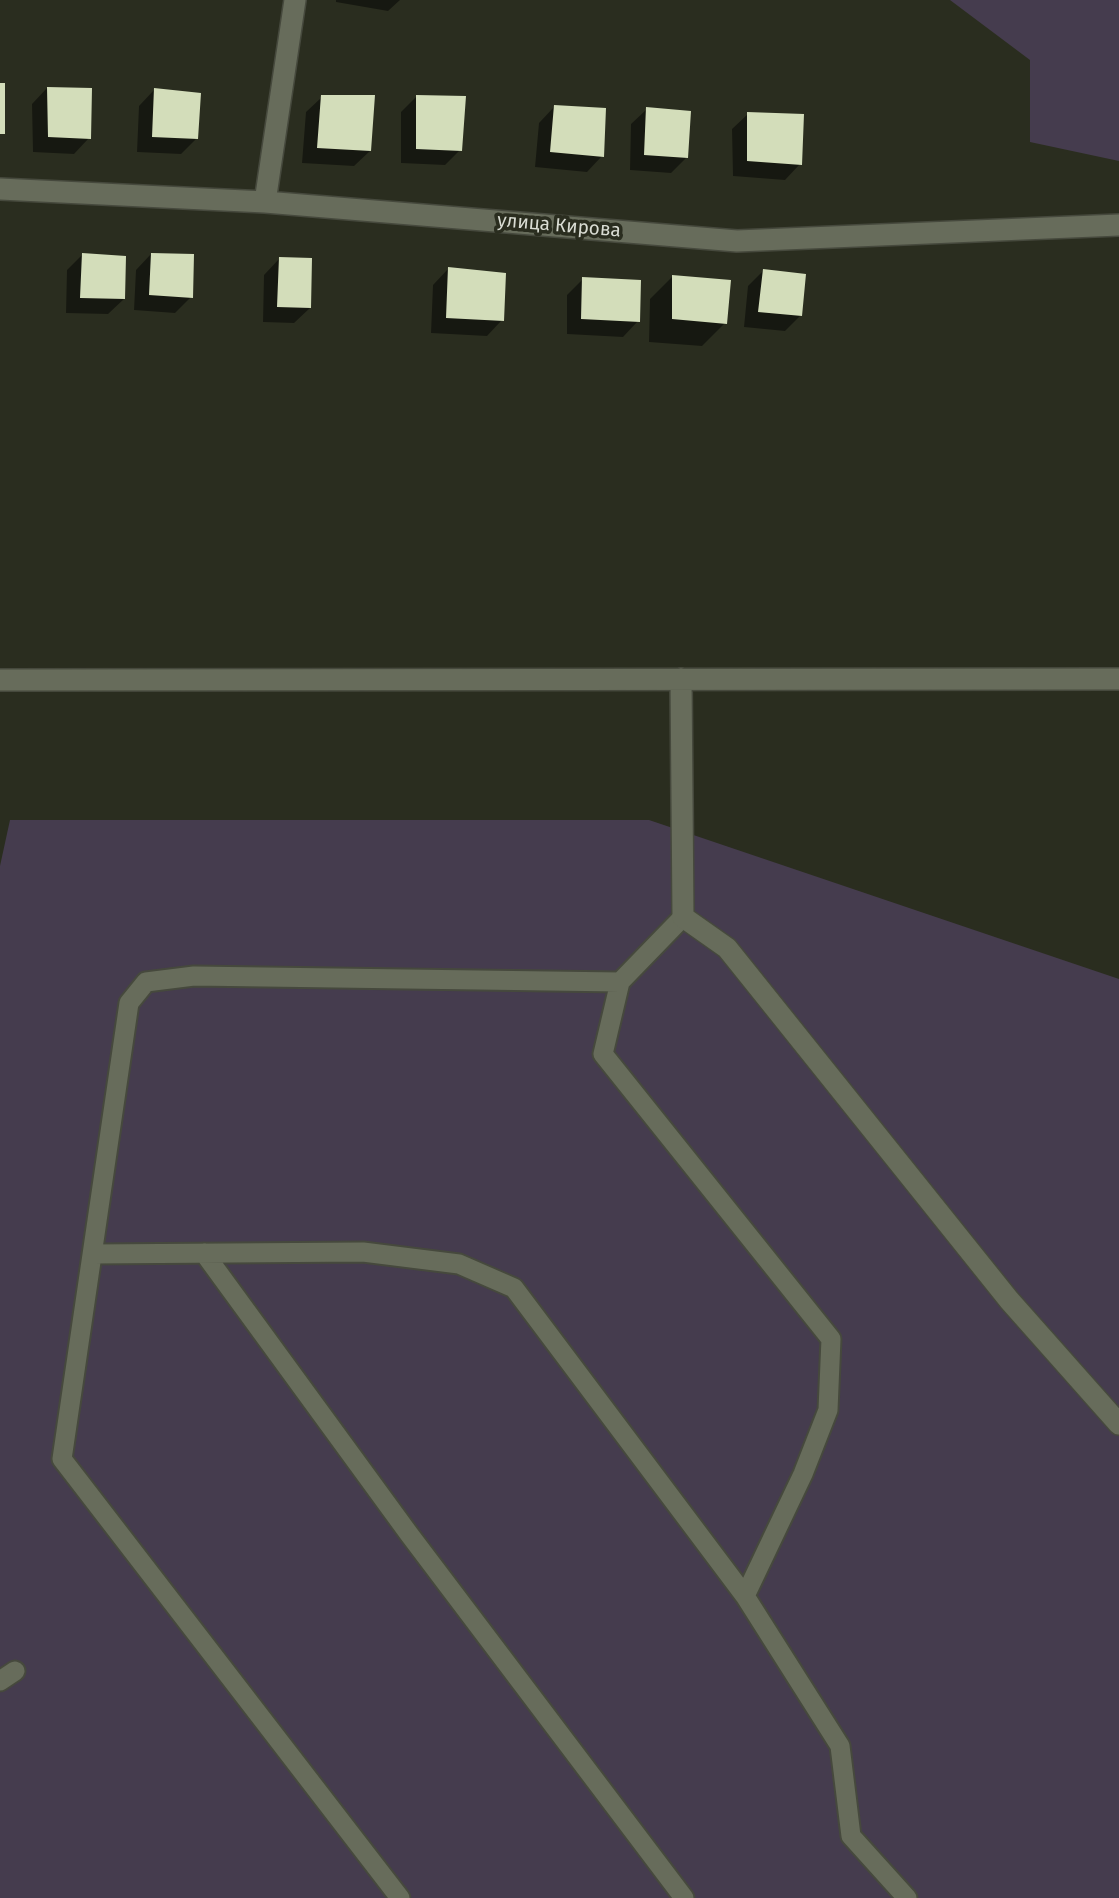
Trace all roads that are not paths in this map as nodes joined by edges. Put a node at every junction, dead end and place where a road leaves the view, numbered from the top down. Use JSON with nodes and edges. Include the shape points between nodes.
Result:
{"nodes":[{"id":1,"x":295,"y":0,"type":"edge"},
{"id":2,"x":0,"y":189,"type":"edge"},
{"id":3,"x":265,"y":202,"type":"junction"},
{"id":4,"x":1119,"y":225,"type":"edge"},
{"id":5,"x":681,"y":679,"type":"junction"},
{"id":6,"x":1119,"y":679,"type":"edge"},
{"id":7,"x":0,"y":680,"type":"edge"},
{"id":8,"x":683,"y":917,"type":"junction"},
{"id":9,"x":620,"y":982,"type":"junction"},
{"id":10,"x":204,"y":1253,"type":"junction"},
{"id":11,"x":92,"y":1254,"type":"junction"},
{"id":12,"x":1119,"y":1424,"type":"edge"},
{"id":13,"x":745,"y":1596,"type":"junction"},
{"id":14,"x":400,"y":1898,"type":"edge"},
{"id":15,"x":684,"y":1898,"type":"edge"},
{"id":16,"x":907,"y":1898,"type":"edge"}],
"edges":[{"from":1,"to":3,"type":"street"},
{"from":2,"to":3,"type":"street","name":"улица Кирова"},
{"from":3,"to":4,"type":"street","name":"улица Кирова","via":[[737,241]]},
{"from":5,"to":6,"type":"street"},
{"from":5,"to":7,"type":"street"},
{"from":5,"to":8,"type":"street"},
{"from":8,"to":9,"type":"lane"},
{"from":8,"to":12,"type":"street","via":[[727,948],[1009,1300]]},
{"from":9,"to":11,"type":"lane","via":[[194,976],[146,982],[129,1003]]},
{"from":9,"to":13,"type":"lane","via":[[603,1054],[831,1339],[828,1410]]},
{"from":10,"to":11,"type":"lane"},
{"from":10,"to":13,"type":"lane","via":[[363,1252],[459,1264],[514,1288]]},
{"from":10,"to":15,"type":"lane"},
{"from":11,"to":14,"type":"lane","via":[[62,1459]]},
{"from":13,"to":16,"type":"lane","via":[[839,1746],[851,1836]]}]}
